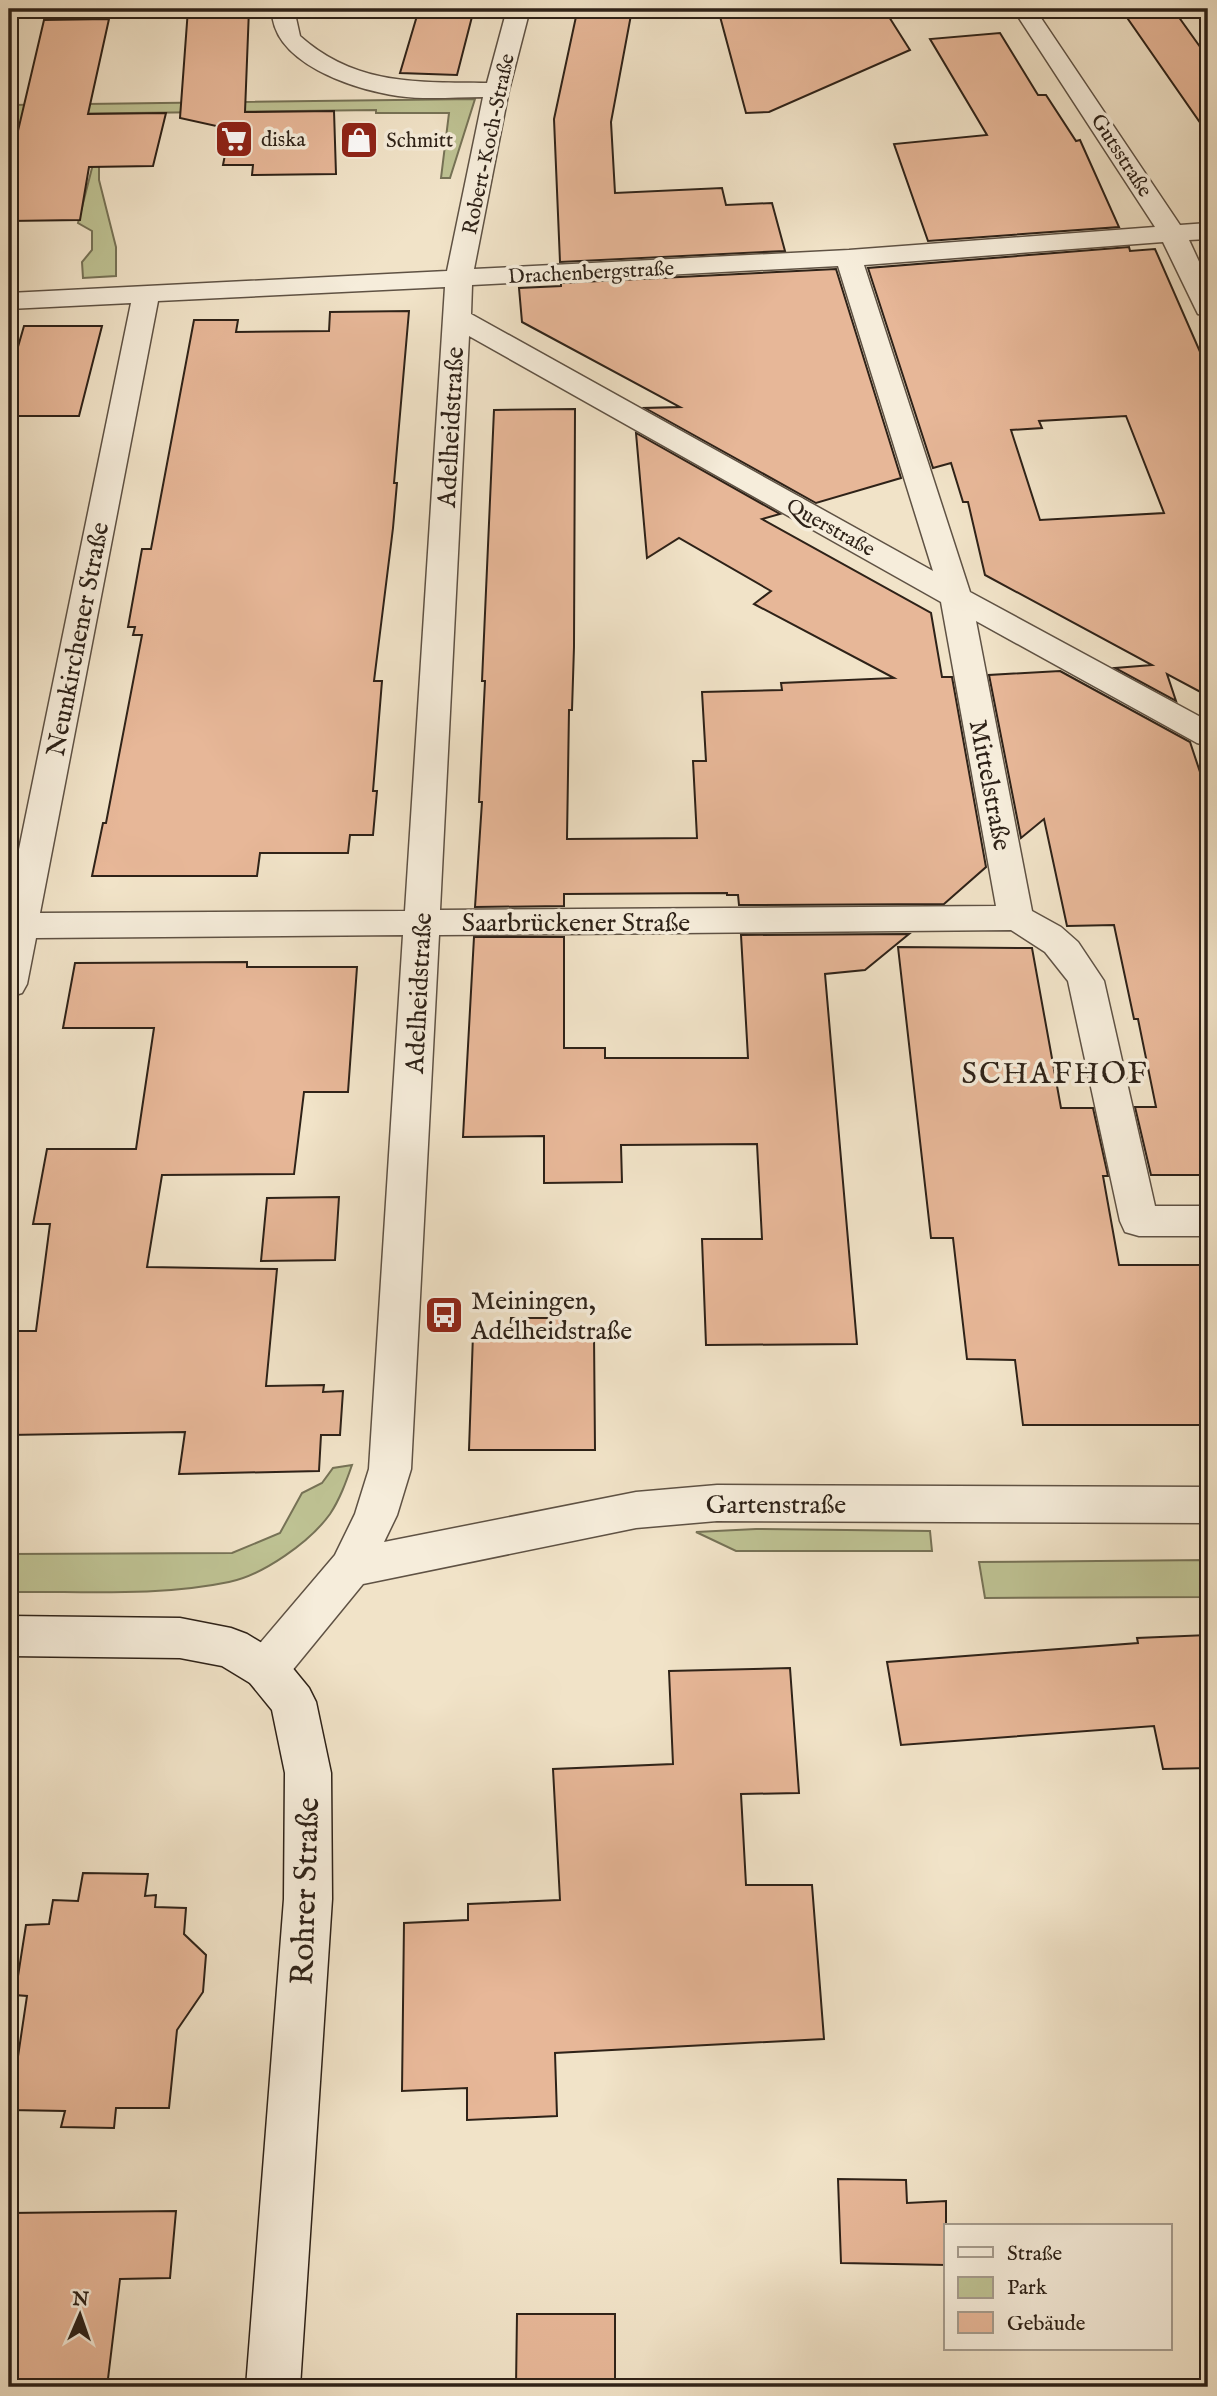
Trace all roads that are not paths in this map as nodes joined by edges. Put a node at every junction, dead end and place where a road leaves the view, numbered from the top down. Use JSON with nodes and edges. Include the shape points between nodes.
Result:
{"nodes":[{"id":1,"x":283,"y":9,"type":"edge"},
{"id":2,"x":519,"y":9,"type":"edge"},
{"id":3,"x":1024,"y":9,"type":"edge"},
{"id":4,"x":498,"y":90,"type":"junction"},
{"id":5,"x":1208,"y":231,"type":"edge"},
{"id":6,"x":1172,"y":233,"type":"junction"},
{"id":7,"x":849,"y":258,"type":"junction"},
{"id":8,"x":458,"y":279,"type":"junction"},
{"id":9,"x":146,"y":294,"type":"junction"},
{"id":10,"x":9,"y":301,"type":"edge"},
{"id":11,"x":1208,"y":308,"type":"edge"},
{"id":12,"x":456,"y":317,"type":"junction"},
{"id":13,"x":956,"y":597,"type":"junction"},
{"id":14,"x":1208,"y":735,"type":"edge"},
{"id":15,"x":1016,"y":918,"type":"junction"},
{"id":16,"x":422,"y":923,"type":"junction"},
{"id":17,"x":15,"y":925,"type":"edge"},
{"id":18,"x":9,"y":984,"type":"edge"},
{"id":19,"x":1208,"y":1221,"type":"edge"},
{"id":20,"x":1208,"y":1504,"type":"edge"},
{"id":21,"x":350,"y":1568,"type":"junction"},
{"id":22,"x":9,"y":1636,"type":"edge"},
{"id":23,"x":266,"y":1669,"type":"junction"},
{"id":24,"x":273,"y":2387,"type":"edge"}],
"edges":[{"from":1,"to":4,"type":"street","via":[[283,23],[292,40],[333,67],[372,84],[401,89]]},
{"from":2,"to":4,"type":"street","name":"Robert-Koch-Straße"},
{"from":3,"to":6,"type":"street","name":"Gutsstraße"},
{"from":4,"to":8,"type":"street","name":"Robert-Koch-Straße"},
{"from":5,"to":6,"type":"street","name":"Drachenbergstraße"},
{"from":6,"to":7,"type":"street","name":"Drachenbergstraße"},
{"from":6,"to":11,"type":"street","name":"Gutsstraße"},
{"from":7,"to":8,"type":"street","name":"Drachenbergstraße"},
{"from":7,"to":13,"type":"street","name":"Mittelstraße"},
{"from":8,"to":9,"type":"street","name":"Drachenbergstraße"},
{"from":8,"to":12,"type":"street","name":"Adelheidstraße"},
{"from":9,"to":10,"type":"street","name":"Drachenbergstraße"},
{"from":9,"to":17,"type":"street","name":"Neunkirchener Straße"},
{"from":12,"to":13,"type":"street","name":"Querstraße"},
{"from":12,"to":16,"type":"street","name":"Adelheidstraße"},
{"from":13,"to":14,"type":"street","name":"Querstraße"},
{"from":13,"to":15,"type":"street","name":"Mittelstraße"},
{"from":15,"to":16,"type":"street","name":"Saarbrückener Straße"},
{"from":15,"to":19,"type":"street","via":[[1059,942],[1086,981],[1139,1221]]},
{"from":16,"to":17,"type":"street","name":"Saarbrückener Straße"},
{"from":16,"to":21,"type":"street","name":"Adelheidstraße","via":[[390,1468],[376,1515]]},
{"from":17,"to":18,"type":"street","name":"Neunkirchener Straße"},
{"from":20,"to":21,"type":"street","name":"Gartenstraße","via":[[680,1506],[636,1510]]},
{"from":21,"to":23,"type":"street","name":"Adelheidstraße"},
{"from":22,"to":23,"type":"street","name":"Rohrer Straße","via":[[180,1639],[231,1648]]},
{"from":23,"to":24,"type":"street","name":"Rohrer Straße","via":[[293,1702],[308,1773],[308,1899]]}]}
